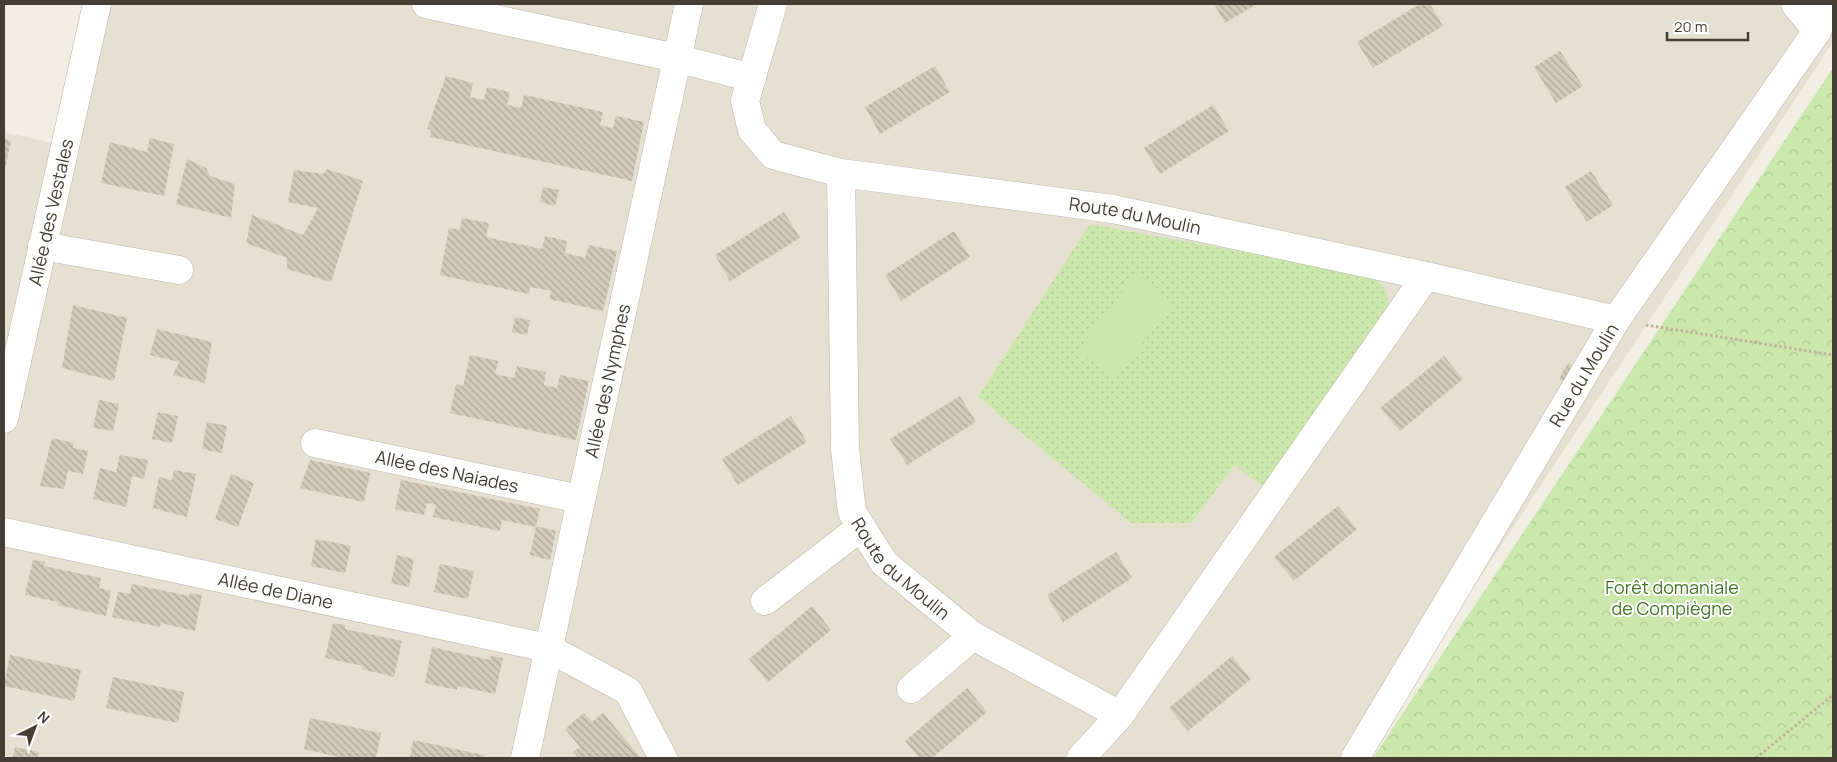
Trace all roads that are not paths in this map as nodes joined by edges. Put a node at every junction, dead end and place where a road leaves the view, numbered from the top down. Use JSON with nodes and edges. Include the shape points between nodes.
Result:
{"nodes":[{"id":1,"x":97,"y":4,"type":"edge"},
{"id":2,"x":426,"y":4,"type":"edge"},
{"id":3,"x":688,"y":4,"type":"edge"},
{"id":4,"x":773,"y":4,"type":"edge"},
{"id":5,"x":1795,"y":4,"type":"edge"},
{"id":6,"x":1829,"y":4,"type":"edge"},
{"id":7,"x":1817,"y":31,"type":"junction"},
{"id":8,"x":676,"y":58,"type":"junction"},
{"id":9,"x":752,"y":78,"type":"junction"},
{"id":10,"x":840,"y":172,"type":"junction"},
{"id":11,"x":42,"y":246,"type":"junction"},
{"id":12,"x":179,"y":270,"type":"dead end"},
{"id":13,"x":1426,"y":276,"type":"junction"},
{"id":14,"x":1616,"y":320,"type":"junction"},
{"id":15,"x":4,"y":419,"type":"edge"},
{"id":16,"x":315,"y":442,"type":"dead end"},
{"id":17,"x":580,"y":499,"type":"junction"},
{"id":18,"x":861,"y":527,"type":"junction"},
{"id":19,"x":4,"y":532,"type":"edge"},
{"id":20,"x":765,"y":601,"type":"dead end"},
{"id":21,"x":974,"y":636,"type":"junction"},
{"id":22,"x":548,"y":648,"type":"junction"},
{"id":23,"x":911,"y":689,"type":"dead end"},
{"id":24,"x":1120,"y":715,"type":"junction"},
{"id":25,"x":524,"y":758,"type":"edge"},
{"id":26,"x":663,"y":758,"type":"edge"},
{"id":27,"x":1081,"y":758,"type":"edge"},
{"id":28,"x":1355,"y":758,"type":"edge"}],
"edges":[{"from":1,"to":11,"type":"street","name":"Allée des Vestales"},
{"from":2,"to":8,"type":"street"},
{"from":3,"to":8,"type":"street","name":"Allée des Nymphes"},
{"from":4,"to":9,"type":"street","name":"Route du Moulin"},
{"from":5,"to":7,"type":"street"},
{"from":6,"to":7,"type":"street","name":"Rue du Moulin"},
{"from":7,"to":14,"type":"street","name":"Rue du Moulin"},
{"from":8,"to":9,"type":"street"},
{"from":8,"to":17,"type":"street","name":"Allée des Nymphes"},
{"from":9,"to":10,"type":"street","name":"Route du Moulin","via":[[745,101],[752,130],[773,155]]},
{"from":10,"to":13,"type":"street","name":"Route du Moulin","via":[[1114,209]]},
{"from":10,"to":18,"type":"street","name":"Route du Moulin","via":[[845,449],[852,512]]},
{"from":11,"to":12,"type":"street"},
{"from":11,"to":15,"type":"street","name":"Allée des Vestales"},
{"from":13,"to":14,"type":"street","name":"Route du Moulin"},
{"from":13,"to":24,"type":"street"},
{"from":14,"to":28,"type":"street","name":"Rue du Moulin"},
{"from":16,"to":17,"type":"street","name":"Allée des Naiades"},
{"from":17,"to":22,"type":"street","name":"Allée des Nymphes"},
{"from":18,"to":20,"type":"street"},
{"from":18,"to":21,"type":"street","name":"Route du Moulin","via":[[884,564]]},
{"from":19,"to":22,"type":"street","name":"Allée de Diane"},
{"from":21,"to":23,"type":"street"},
{"from":21,"to":24,"type":"street","name":"Route du Moulin"},
{"from":22,"to":25,"type":"street","name":"Allée des Nymphes"},
{"from":22,"to":26,"type":"street","name":"Allée de Diane","via":[[628,691]]},
{"from":24,"to":27,"type":"street"}]}
